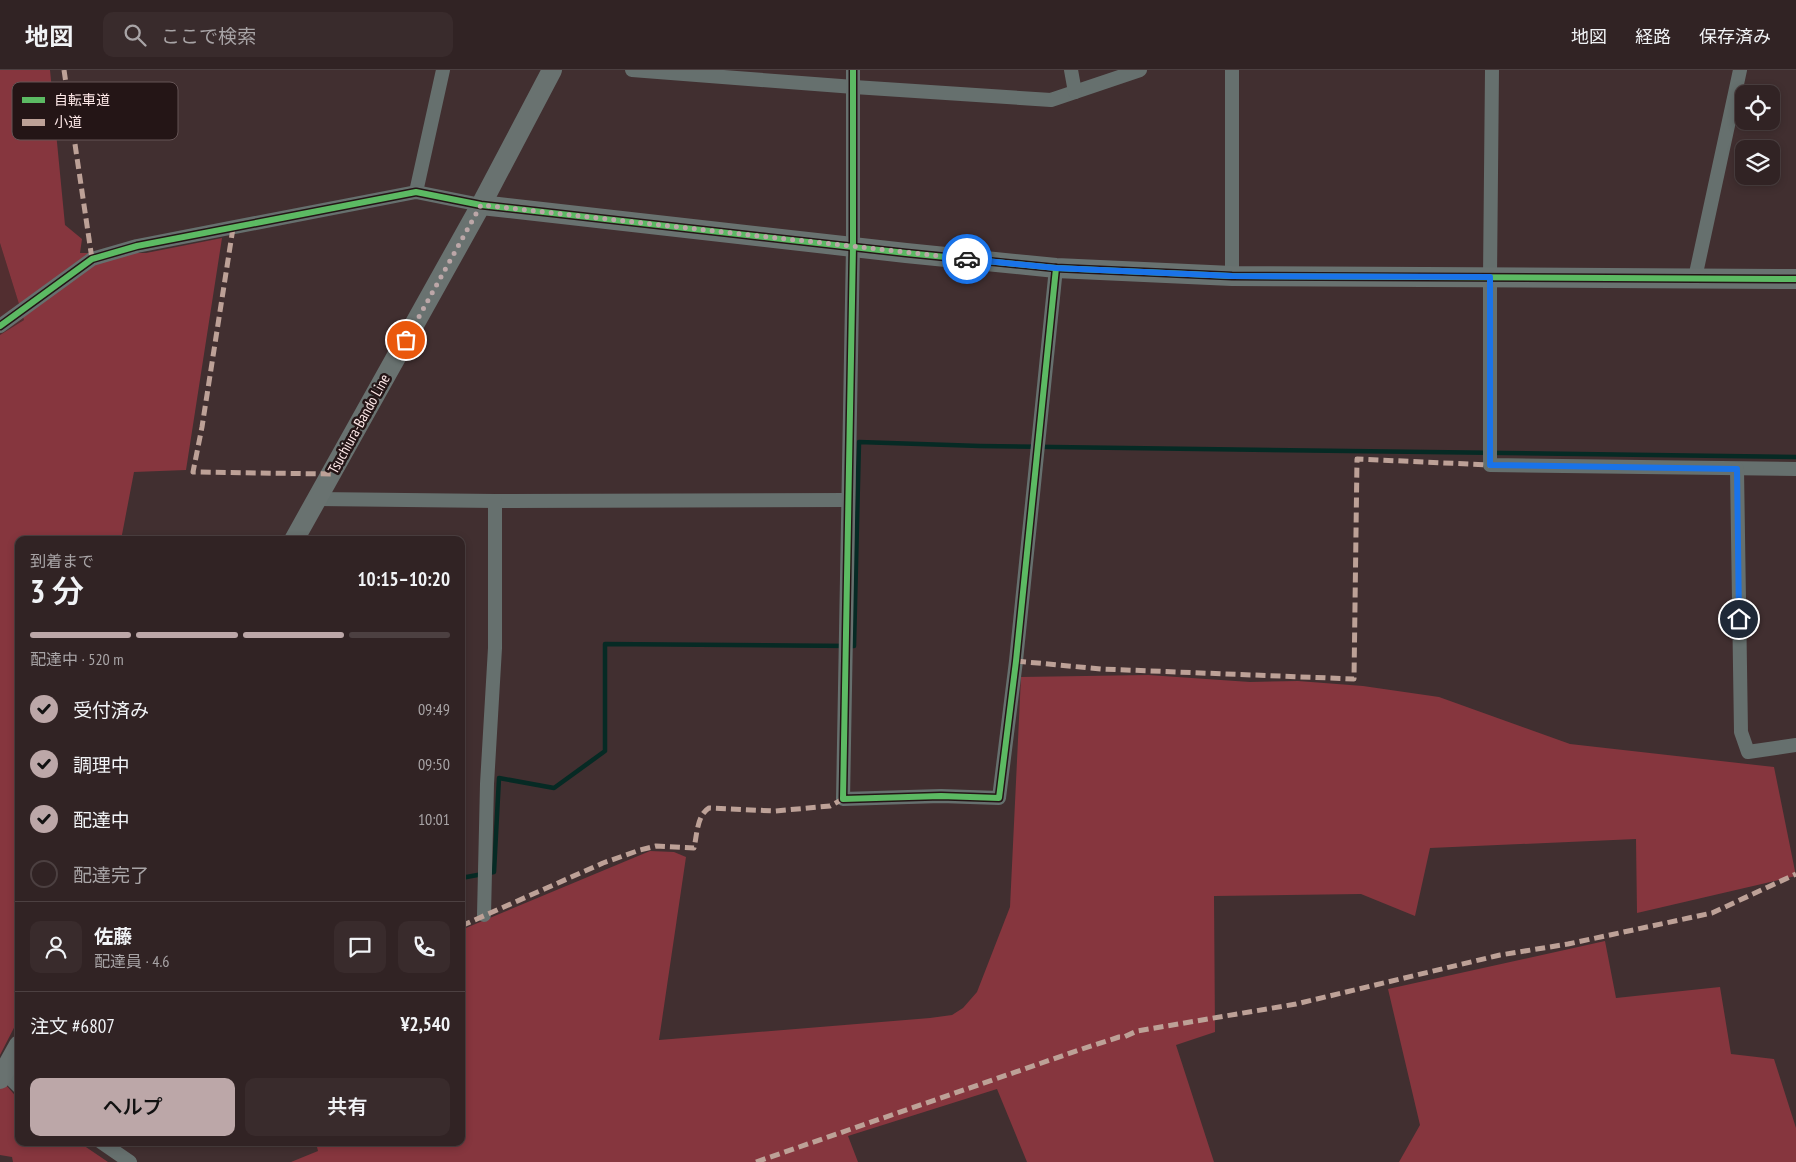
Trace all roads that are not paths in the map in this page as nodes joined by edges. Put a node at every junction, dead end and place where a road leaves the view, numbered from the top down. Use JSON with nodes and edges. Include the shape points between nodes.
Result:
{"nodes":[{"id":1,"x":443,"y":70,"type":"edge"},
{"id":2,"x":552,"y":70,"type":"edge"},
{"id":3,"x":632,"y":70,"type":"edge"},
{"id":4,"x":853,"y":70,"type":"edge"},
{"id":5,"x":1071,"y":70,"type":"edge"},
{"id":6,"x":1140,"y":70,"type":"edge"},
{"id":7,"x":1232,"y":70,"type":"edge"},
{"id":8,"x":1492,"y":70,"type":"edge"},
{"id":9,"x":1740,"y":70,"type":"edge"},
{"id":10,"x":854,"y":87,"type":"junction"},
{"id":11,"x":1076,"y":92,"type":"junction"},
{"id":12,"x":416,"y":192,"type":"junction"},
{"id":13,"x":481,"y":205,"type":"junction"},
{"id":14,"x":853,"y":246,"type":"junction"},
{"id":15,"x":1056,"y":268,"type":"junction"},
{"id":16,"x":1232,"y":276,"type":"junction"},
{"id":17,"x":1490,"y":277,"type":"junction"},
{"id":18,"x":1695,"y":278,"type":"junction"},
{"id":19,"x":1796,"y":280,"type":"edge"},
{"id":20,"x":0,"y":326,"type":"edge"},
{"id":21,"x":1737,"y":469,"type":"junction"},
{"id":22,"x":1796,"y":469,"type":"edge"},
{"id":23,"x":317,"y":499,"type":"junction"},
{"id":24,"x":848,"y":500,"type":"junction"},
{"id":25,"x":494,"y":501,"type":"junction"},
{"id":26,"x":296,"y":536,"type":"edge"},
{"id":27,"x":1796,"y":745,"type":"edge"},
{"id":28,"x":484,"y":915,"type":"dead end"},
{"id":29,"x":15,"y":1052,"type":"edge"},
{"id":30,"x":2,"y":1076,"type":"edge"},
{"id":31,"x":15,"y":1084,"type":"edge"},
{"id":32,"x":107,"y":1146,"type":"edge"},
{"id":33,"x":130,"y":1162,"type":"edge"}],
"edges":[{"from":1,"to":12,"type":"street"},
{"from":2,"to":13,"type":"street","name":"Tsuchiura-Bando Line"},
{"from":3,"to":10,"type":"street"},
{"from":4,"to":10,"type":"street"},
{"from":5,"to":11,"type":"street"},
{"from":6,"to":11,"type":"street"},
{"from":7,"to":16,"type":"street"},
{"from":8,"to":17,"type":"street"},
{"from":9,"to":18,"type":"street"},
{"from":10,"to":11,"type":"street","via":[[1051,100]]},
{"from":10,"to":14,"type":"street"},
{"from":12,"to":13,"type":"street"},
{"from":12,"to":20,"type":"street","via":[[137,246],[92,259]]},
{"from":13,"to":14,"type":"street"},
{"from":13,"to":23,"type":"street","name":"Tsuchiura-Bando Line"},
{"from":14,"to":15,"type":"street"},
{"from":14,"to":24,"type":"street"},
{"from":15,"to":16,"type":"street"},
{"from":15,"to":24,"type":"street","via":[[999,798],[843,799]]},
{"from":16,"to":17,"type":"street"},
{"from":17,"to":18,"type":"street"},
{"from":17,"to":21,"type":"street","via":[[1490,465]]},
{"from":18,"to":19,"type":"street"},
{"from":21,"to":22,"type":"street"},
{"from":21,"to":27,"type":"street","via":[[1741,732],[1748,752]]},
{"from":23,"to":25,"type":"street"},
{"from":23,"to":26,"type":"street","name":"Tsuchiura-Bando Line"},
{"from":24,"to":25,"type":"street"},
{"from":25,"to":28,"type":"street","via":[[495,648]]},
{"from":29,"to":30,"type":"street"},
{"from":30,"to":31,"type":"street"},
{"from":32,"to":33,"type":"street"}]}
